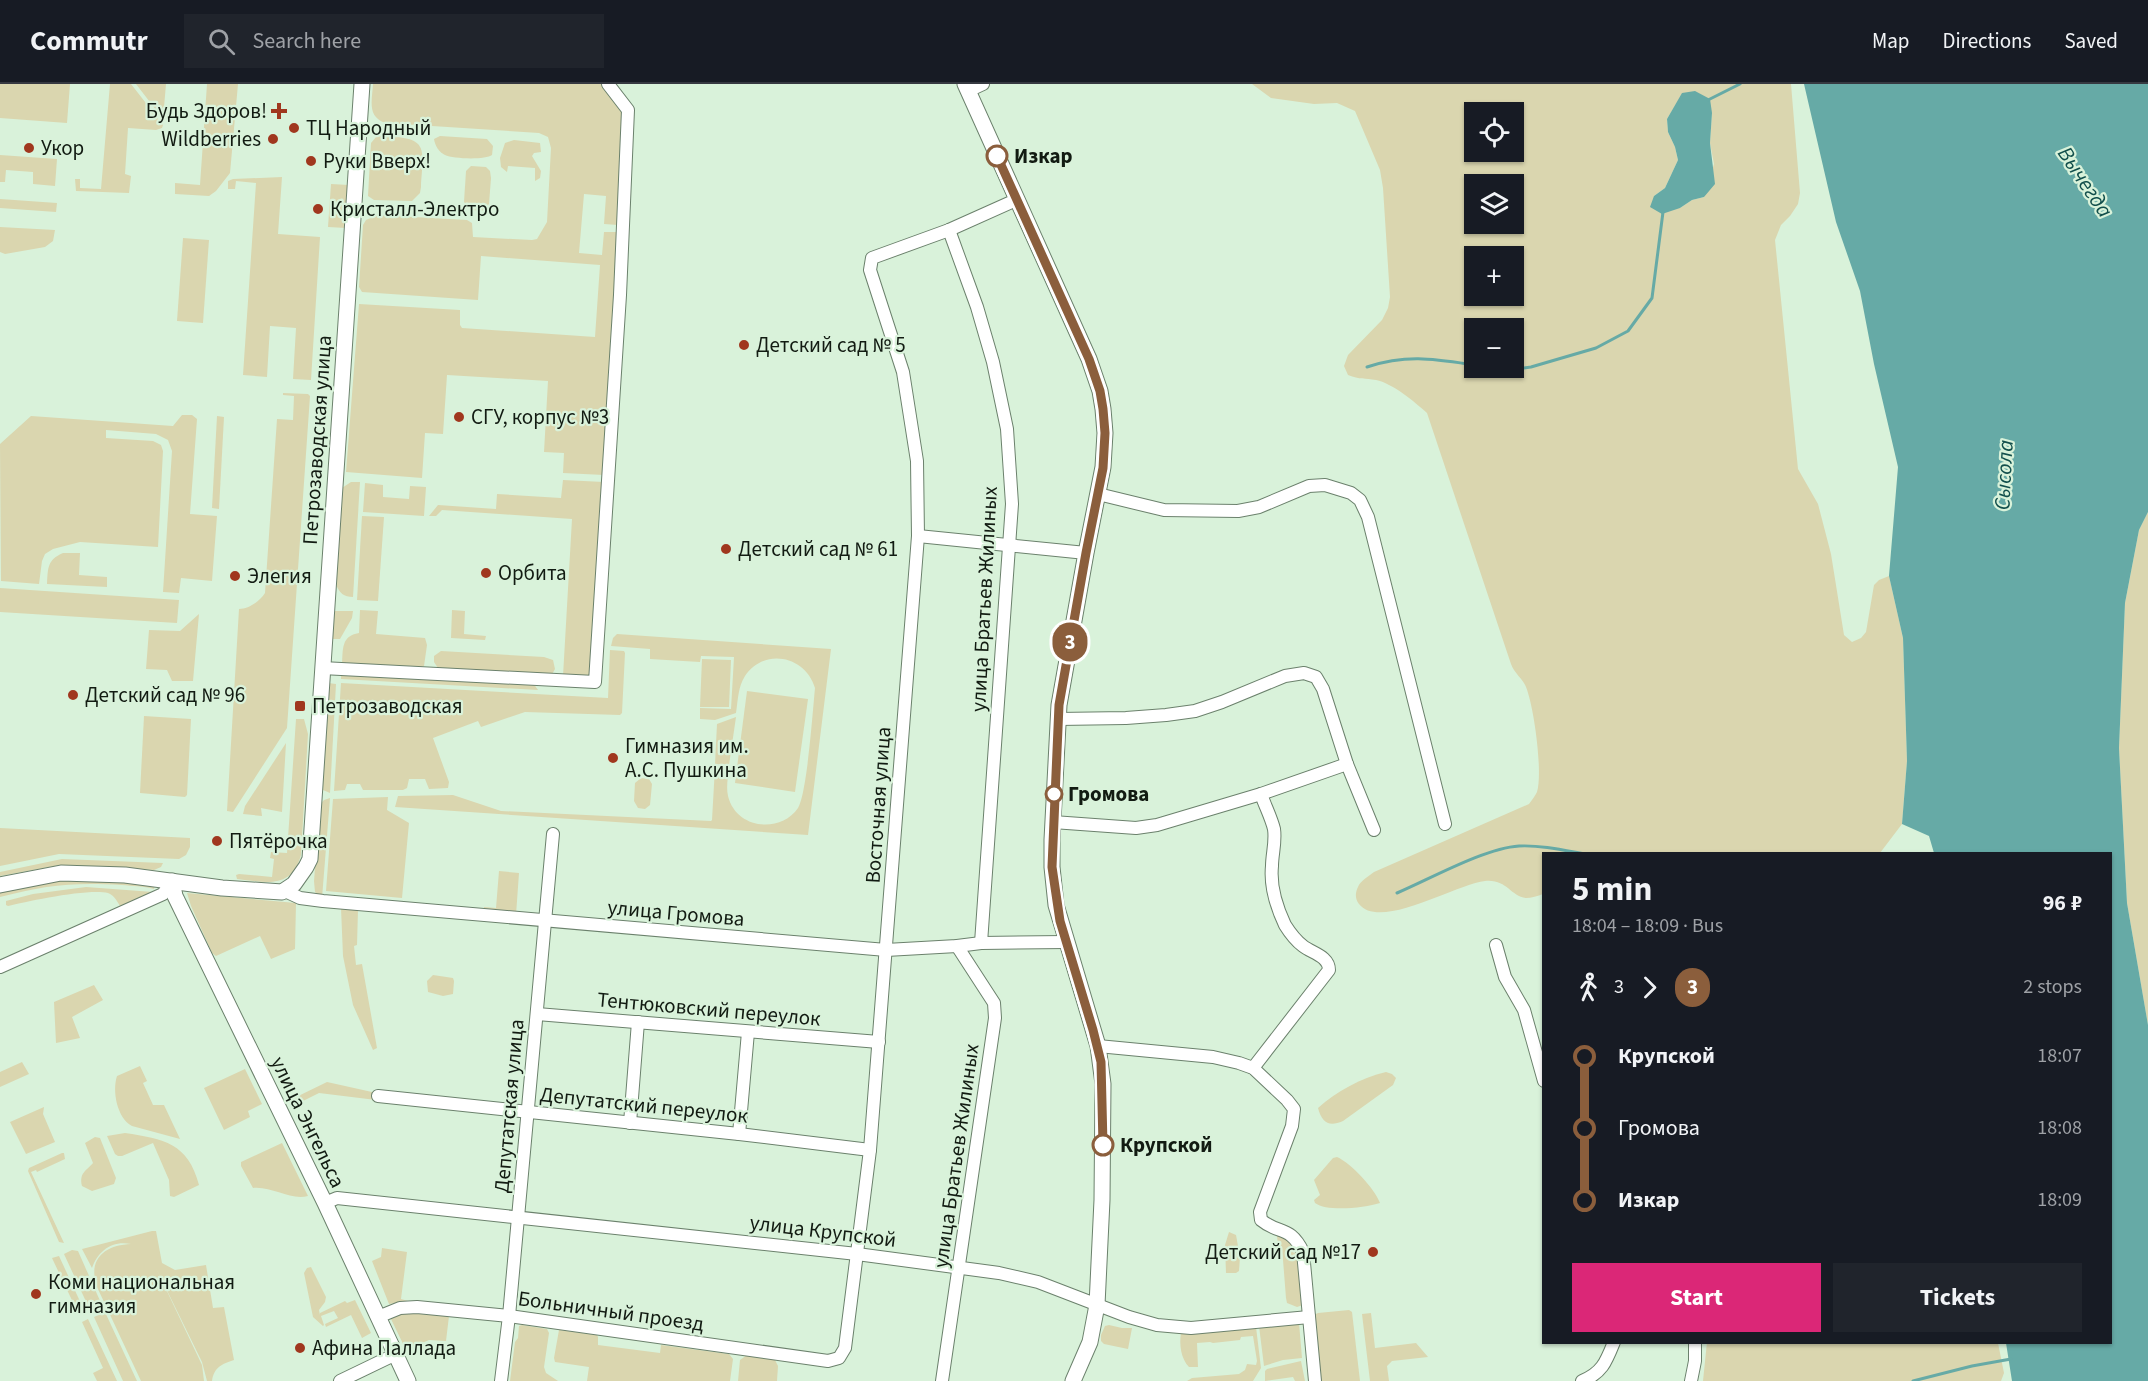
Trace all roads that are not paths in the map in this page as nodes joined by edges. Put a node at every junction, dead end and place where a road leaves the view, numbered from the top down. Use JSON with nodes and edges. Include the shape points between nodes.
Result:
{"nodes":[{"id":1,"x":362,"y":84,"type":"edge"},
{"id":2,"x":608,"y":84,"type":"edge"},
{"id":3,"x":982,"y":84,"type":"edge"},
{"id":4,"x":966,"y":87,"type":"edge"},
{"id":5,"x":1017,"y":200,"type":"junction"},
{"id":6,"x":948,"y":230,"type":"junction"},
{"id":7,"x":1098,"y":494,"type":"junction"},
{"id":8,"x":918,"y":536,"type":"junction"},
{"id":9,"x":1010,"y":544,"type":"junction"},
{"id":10,"x":1086,"y":553,"type":"junction"},
{"id":11,"x":322,"y":668,"type":"junction"},
{"id":12,"x":1058,"y":719,"type":"junction"},
{"id":13,"x":1347,"y":764,"type":"junction"},
{"id":14,"x":1261,"y":794,"type":"junction"},
{"id":15,"x":1053,"y":822,"type":"junction"},
{"id":16,"x":1445,"y":824,"type":"dead end"},
{"id":17,"x":1374,"y":830,"type":"dead end"},
{"id":18,"x":553,"y":834,"type":"dead end"},
{"id":19,"x":172,"y":881,"type":"junction"},
{"id":20,"x":0,"y":885,"type":"edge"},
{"id":21,"x":285,"y":891,"type":"junction"},
{"id":22,"x":545,"y":921,"type":"junction"},
{"id":23,"x":1066,"y":942,"type":"junction"},
{"id":24,"x":981,"y":943,"type":"junction"},
{"id":25,"x":1496,"y":945,"type":"dead end"},
{"id":26,"x":957,"y":946,"type":"junction"},
{"id":27,"x":886,"y":950,"type":"junction"},
{"id":28,"x":0,"y":967,"type":"edge"},
{"id":29,"x":537,"y":1014,"type":"junction"},
{"id":30,"x":638,"y":1022,"type":"junction"},
{"id":31,"x":748,"y":1032,"type":"junction"},
{"id":32,"x":879,"y":1042,"type":"junction"},
{"id":33,"x":1098,"y":1046,"type":"junction"},
{"id":34,"x":1252,"y":1068,"type":"junction"},
{"id":35,"x":1542,"y":1074,"type":"edge"},
{"id":36,"x":378,"y":1096,"type":"dead end"},
{"id":37,"x":528,"y":1113,"type":"junction"},
{"id":38,"x":630,"y":1124,"type":"junction"},
{"id":39,"x":739,"y":1134,"type":"junction"},
{"id":40,"x":870,"y":1150,"type":"junction"},
{"id":41,"x":325,"y":1203,"type":"junction"},
{"id":42,"x":518,"y":1217,"type":"junction"},
{"id":43,"x":857,"y":1254,"type":"junction"},
{"id":44,"x":960,"y":1268,"type":"junction"},
{"id":45,"x":1097,"y":1305,"type":"junction"},
{"id":46,"x":509,"y":1316,"type":"junction"},
{"id":47,"x":378,"y":1317,"type":"junction"},
{"id":48,"x":1309,"y":1317,"type":"junction"},
{"id":49,"x":1613,"y":1344,"type":"edge"},
{"id":50,"x":1695,"y":1344,"type":"edge"},
{"id":51,"x":396,"y":1354,"type":"junction"},
{"id":52,"x":839,"y":1358,"type":"joint"},
{"id":53,"x":340,"y":1381,"type":"edge"},
{"id":54,"x":408,"y":1381,"type":"edge"},
{"id":55,"x":501,"y":1381,"type":"edge"},
{"id":56,"x":942,"y":1381,"type":"edge"},
{"id":57,"x":1073,"y":1381,"type":"edge"},
{"id":58,"x":1316,"y":1381,"type":"edge"},
{"id":59,"x":1582,"y":1381,"type":"edge"},
{"id":60,"x":1691,"y":1381,"type":"edge"}],
"edges":[{"from":1,"to":11,"type":"street","name":"Петрозаводская улица"},
{"from":2,"to":11,"type":"street","via":[[628,110],[595,682]]},
{"from":3,"to":4,"type":"street"},
{"from":4,"to":5,"type":"street"},
{"from":5,"to":6,"type":"street"},
{"from":5,"to":7,"type":"street","via":[[1100,391],[1105,441]]},
{"from":6,"to":8,"type":"street","name":"Восточная улица","via":[[872,258],[870,270],[903,372],[911,414],[917,461]]},
{"from":6,"to":9,"type":"street","name":"улица Братьев Жилиных","via":[[977,307],[1007,429],[1012,504]]},
{"from":7,"to":10,"type":"street"},
{"from":7,"to":16,"type":"street","via":[[1164,510],[1238,511],[1259,507],[1309,486],[1325,485],[1360,500],[1368,517]]},
{"from":8,"to":9,"type":"street"},
{"from":8,"to":27,"type":"street","name":"Восточная улица"},
{"from":9,"to":10,"type":"street"},
{"from":9,"to":24,"type":"street","name":"улица Братьев Жилиных"},
{"from":10,"to":12,"type":"street"},
{"from":11,"to":21,"type":"street","name":"Петрозаводская улица","via":[[310,859]]},
{"from":12,"to":13,"type":"street","via":[[1195,711],[1285,676],[1304,673],[1316,677],[1323,689]]},
{"from":12,"to":15,"type":"street"},
{"from":13,"to":14,"type":"street"},
{"from":13,"to":17,"type":"street"},
{"from":14,"to":15,"type":"street","via":[[1136,828]]},
{"from":14,"to":34,"type":"street","via":[[1274,830],[1271,876],[1284,922],[1291,936],[1324,959],[1329,970]]},
{"from":15,"to":23,"type":"street","via":[[1053,886]]},
{"from":18,"to":22,"type":"street","name":"Депутатская улица"},
{"from":19,"to":20,"type":"street","via":[[61,873]]},
{"from":19,"to":21,"type":"street"},
{"from":19,"to":28,"type":"street","via":[[163,894]]},
{"from":19,"to":41,"type":"street","name":"улица Энгельса","via":[[175,896]]},
{"from":21,"to":22,"type":"street","name":"улица Громова","via":[[323,901]]},
{"from":22,"to":27,"type":"street","name":"улица Громова"},
{"from":22,"to":29,"type":"street","name":"Депутатская улица"},
{"from":23,"to":24,"type":"street","name":"улица Громова"},
{"from":23,"to":33,"type":"street"},
{"from":24,"to":26,"type":"street","name":"улица Громова"},
{"from":25,"to":35,"type":"street","via":[[1505,977],[1524,1010]]},
{"from":26,"to":27,"type":"street","name":"улица Громова"},
{"from":26,"to":44,"type":"street","name":"улица Братьев Жилиных","via":[[994,1003],[995,1018]]},
{"from":27,"to":32,"type":"street","name":"Восточная улица"},
{"from":29,"to":30,"type":"street","name":"Тентюковский переулок"},
{"from":29,"to":37,"type":"street","name":"Депутатская улица"},
{"from":30,"to":31,"type":"street","name":"Тентюковский переулок"},
{"from":30,"to":38,"type":"street"},
{"from":31,"to":32,"type":"street","name":"Тентюковский переулок"},
{"from":31,"to":39,"type":"street"},
{"from":32,"to":40,"type":"street","name":"Восточная улица"},
{"from":33,"to":34,"type":"street","via":[[1213,1057]]},
{"from":33,"to":45,"type":"street","via":[[1104,1137]]},
{"from":34,"to":48,"type":"street","via":[[1294,1109],[1292,1126],[1260,1212],[1261,1220],[1287,1231],[1304,1252]]},
{"from":36,"to":37,"type":"street","name":"Депутатский переулок"},
{"from":37,"to":38,"type":"street","name":"Депутатский переулок"},
{"from":37,"to":42,"type":"street","name":"Депутатская улица"},
{"from":38,"to":39,"type":"street","name":"Депутатский переулок"},
{"from":39,"to":40,"type":"street","name":"Депутатский переулок"},
{"from":40,"to":43,"type":"street","name":"Восточная улица"},
{"from":41,"to":42,"type":"street","name":"улица Крупской","via":[[337,1198]]},
{"from":41,"to":47,"type":"street","name":"улица Энгельса"},
{"from":42,"to":43,"type":"street","name":"улица Крупской"},
{"from":42,"to":46,"type":"street","name":"Депутатская улица"},
{"from":43,"to":44,"type":"street","name":"улица Крупской"},
{"from":43,"to":52,"type":"street","name":"Восточная улица","via":[[845,1348]]},
{"from":44,"to":45,"type":"street","name":"улица Крупской","via":[[1038,1282]]},
{"from":44,"to":56,"type":"street","name":"улица Братьев Жилиных"},
{"from":45,"to":48,"type":"street","name":"улица Крупской","via":[[1157,1326],[1191,1328]]},
{"from":45,"to":57,"type":"street","via":[[1090,1342]]},
{"from":46,"to":47,"type":"street","name":"Больничный проезд","via":[[414,1307]]},
{"from":46,"to":52,"type":"street","name":"Больничный проезд","via":[[828,1361]]},
{"from":46,"to":55,"type":"street","name":"Депутатская улица"},
{"from":47,"to":51,"type":"street","name":"улица Энгельса"},
{"from":48,"to":58,"type":"street"},
{"from":49,"to":59,"type":"street","via":[[1600,1370]]},
{"from":50,"to":60,"type":"street"},
{"from":51,"to":53,"type":"street"},
{"from":51,"to":54,"type":"street","name":"улица Энгельса"}]}
